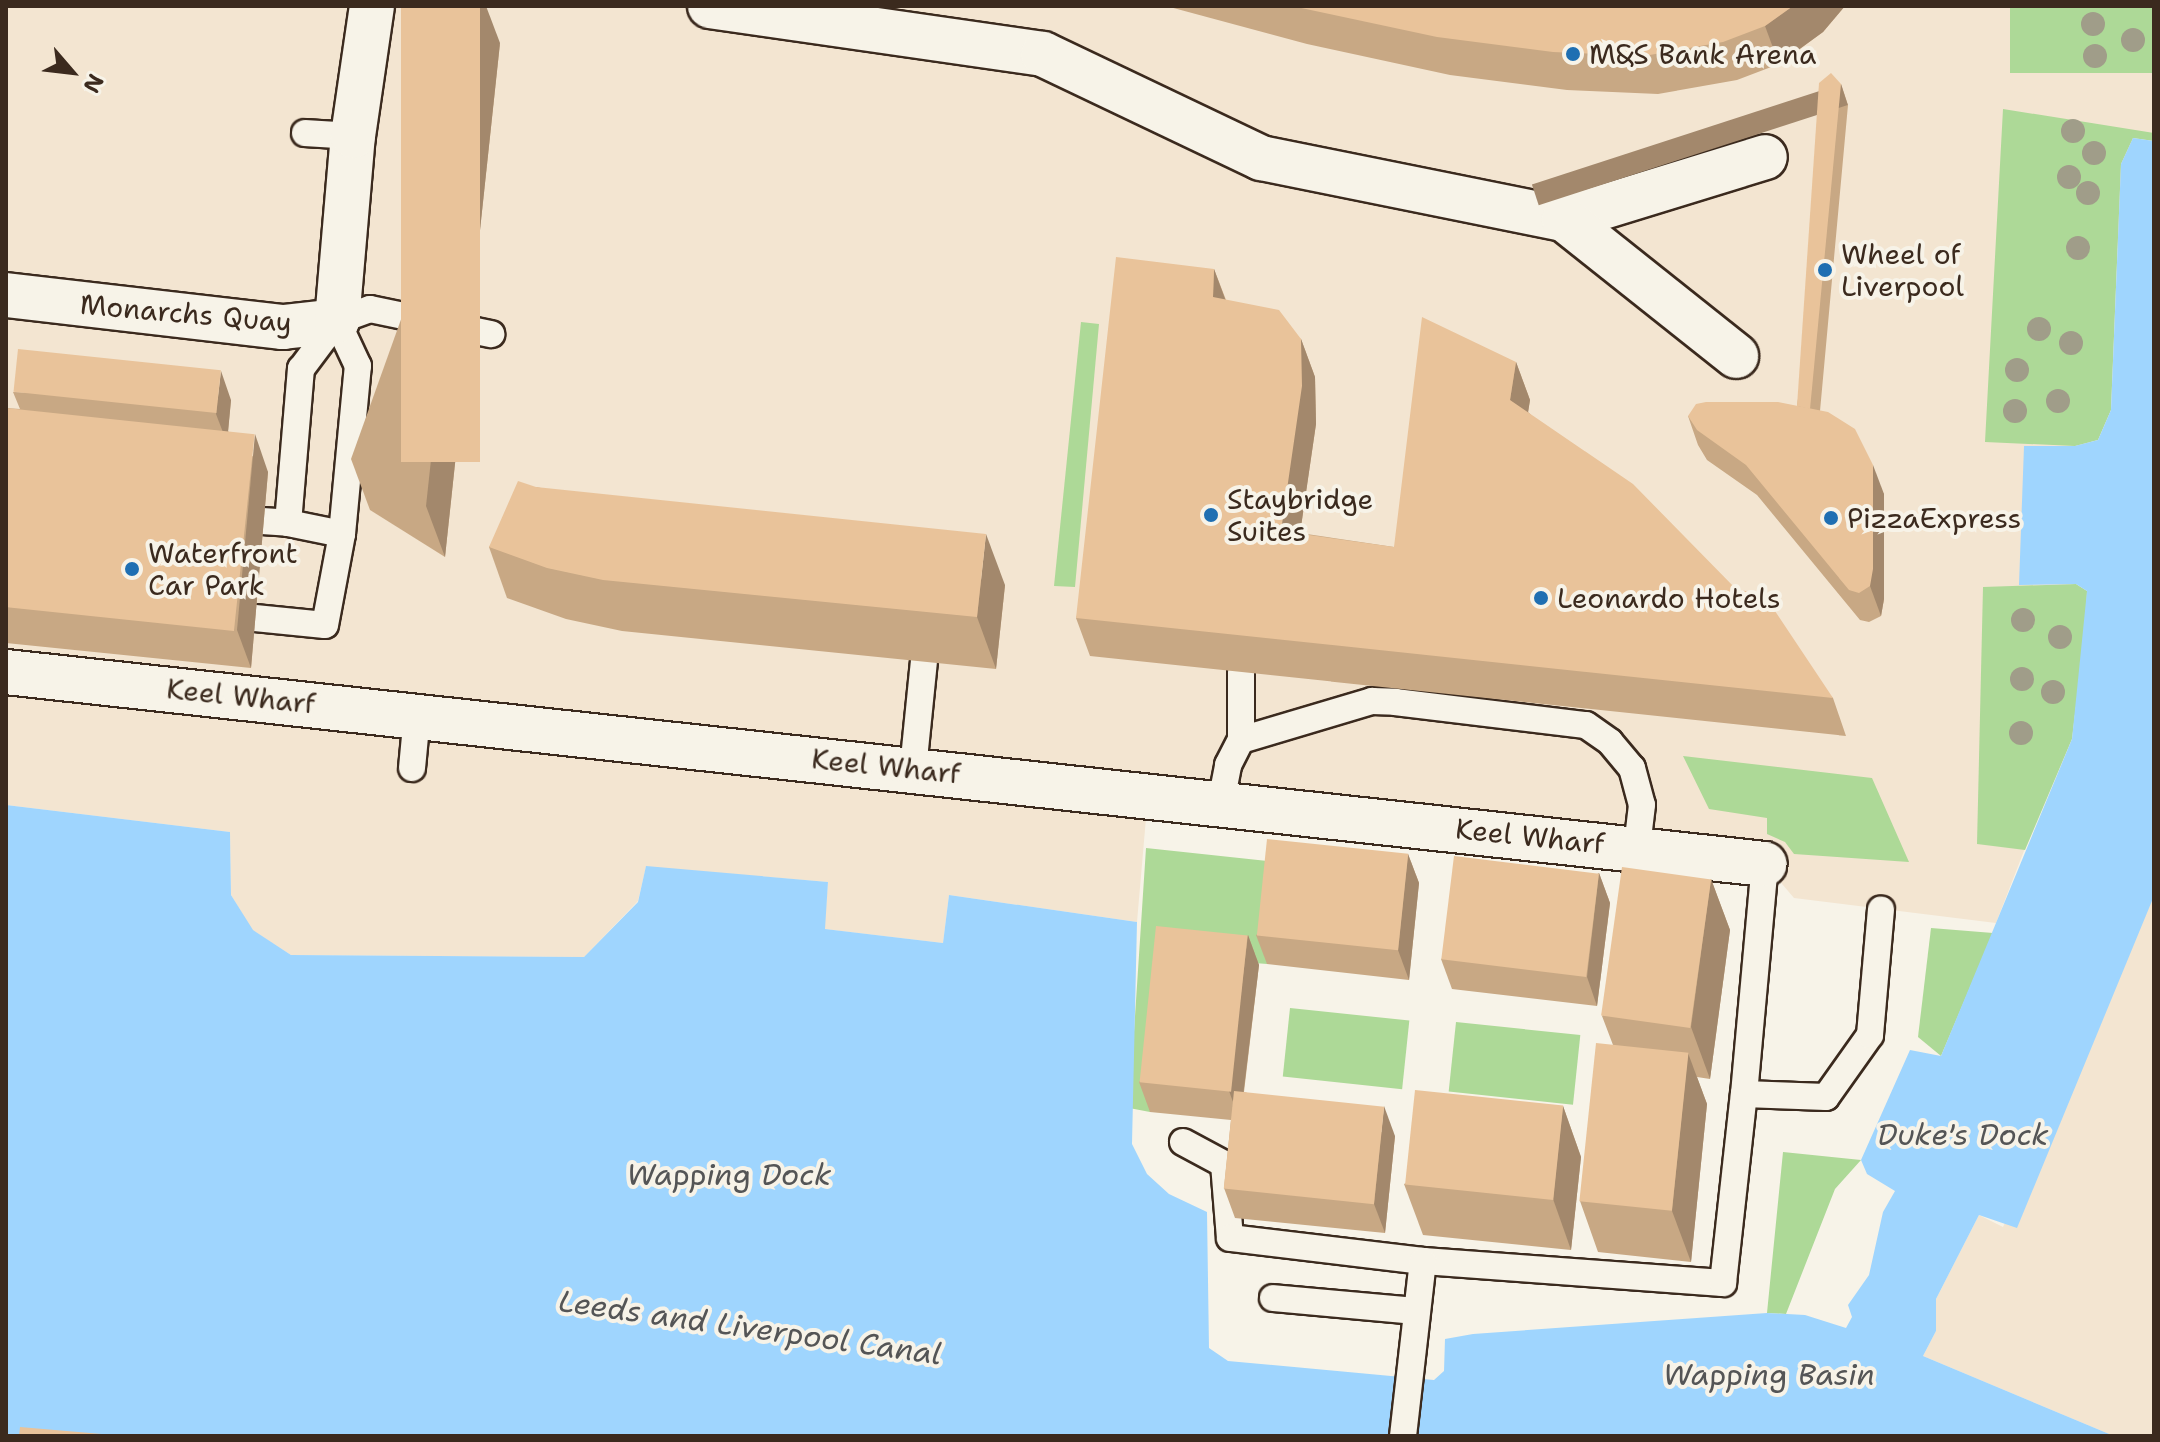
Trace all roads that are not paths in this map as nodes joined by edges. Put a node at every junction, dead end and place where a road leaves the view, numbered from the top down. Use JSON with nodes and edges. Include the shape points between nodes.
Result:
{"nodes":[{"id":1,"x":372,"y":6,"type":"edge"},
{"id":2,"x":710,"y":6,"type":"edge"},
{"id":3,"x":305,"y":133,"type":"dead end"},
{"id":4,"x":353,"y":136,"type":"junction"},
{"id":5,"x":1765,"y":157,"type":"dead end"},
{"id":6,"x":1564,"y":219,"type":"junction"},
{"id":7,"x":6,"y":295,"type":"edge"},
{"id":8,"x":337,"y":321,"type":"junction"},
{"id":9,"x":491,"y":334,"type":"dead end"},
{"id":10,"x":1736,"y":356,"type":"dead end"},
{"id":11,"x":342,"y":534,"type":"junction"},
{"id":12,"x":255,"y":618,"type":"dead end"},
{"id":13,"x":924,"y":661,"type":"edge"},
{"id":14,"x":6,"y":672,"type":"edge"},
{"id":15,"x":1241,"y":672,"type":"edge"},
{"id":16,"x":417,"y":715,"type":"junction"},
{"id":17,"x":1241,"y":740,"type":"junction"},
{"id":18,"x":412,"y":768,"type":"dead end"},
{"id":19,"x":913,"y":769,"type":"junction"},
{"id":20,"x":1221,"y":802,"type":"junction"},
{"id":21,"x":1637,"y":847,"type":"junction"},
{"id":22,"x":1765,"y":864,"type":"joint"},
{"id":23,"x":1881,"y":909,"type":"dead end"},
{"id":24,"x":1744,"y":1094,"type":"junction"},
{"id":25,"x":1183,"y":1142,"type":"dead end"},
{"id":26,"x":1423,"y":1261,"type":"junction"},
{"id":27,"x":1273,"y":1298,"type":"dead end"},
{"id":28,"x":1416,"y":1311,"type":"junction"},
{"id":29,"x":1403,"y":1436,"type":"edge"}],
"edges":[{"from":1,"to":4,"type":"street"},
{"from":2,"to":6,"type":"street","via":[[1043,54],[1261,158]]},
{"from":3,"to":4,"type":"lane"},
{"from":4,"to":8,"type":"street"},
{"from":5,"to":6,"type":"street"},
{"from":6,"to":10,"type":"street"},
{"from":7,"to":8,"type":"street","name":"Monarchs Quay","via":[[283,327]]},
{"from":8,"to":9,"type":"lane","via":[[370,309]]},
{"from":8,"to":11,"type":"lane","via":[[358,366]]},
{"from":8,"to":11,"type":"lane","via":[[301,369],[275,522]]},
{"from":11,"to":12,"type":"lane","via":[[325,625]]},
{"from":13,"to":19,"type":"lane"},
{"from":14,"to":16,"type":"street","name":"Keel Wharf"},
{"from":15,"to":17,"type":"lane"},
{"from":16,"to":18,"type":"lane"},
{"from":16,"to":19,"type":"street","name":"Keel Wharf"},
{"from":17,"to":20,"type":"lane","via":[[1228,765]]},
{"from":17,"to":21,"type":"lane","via":[[1372,701],[1586,725],[1632,768],[1642,805]]},
{"from":19,"to":20,"type":"street","name":"Keel Wharf"},
{"from":20,"to":21,"type":"street","name":"Keel Wharf"},
{"from":21,"to":22,"type":"street","name":"Keel Wharf"},
{"from":22,"to":24,"type":"lane"},
{"from":23,"to":24,"type":"lane","via":[[1870,1035],[1826,1097]]},
{"from":24,"to":26,"type":"lane","via":[[1723,1283]]},
{"from":25,"to":26,"type":"lane","via":[[1224,1164],[1230,1238]]},
{"from":26,"to":28,"type":"lane"},
{"from":27,"to":28,"type":"lane"},
{"from":28,"to":29,"type":"lane"}]}
